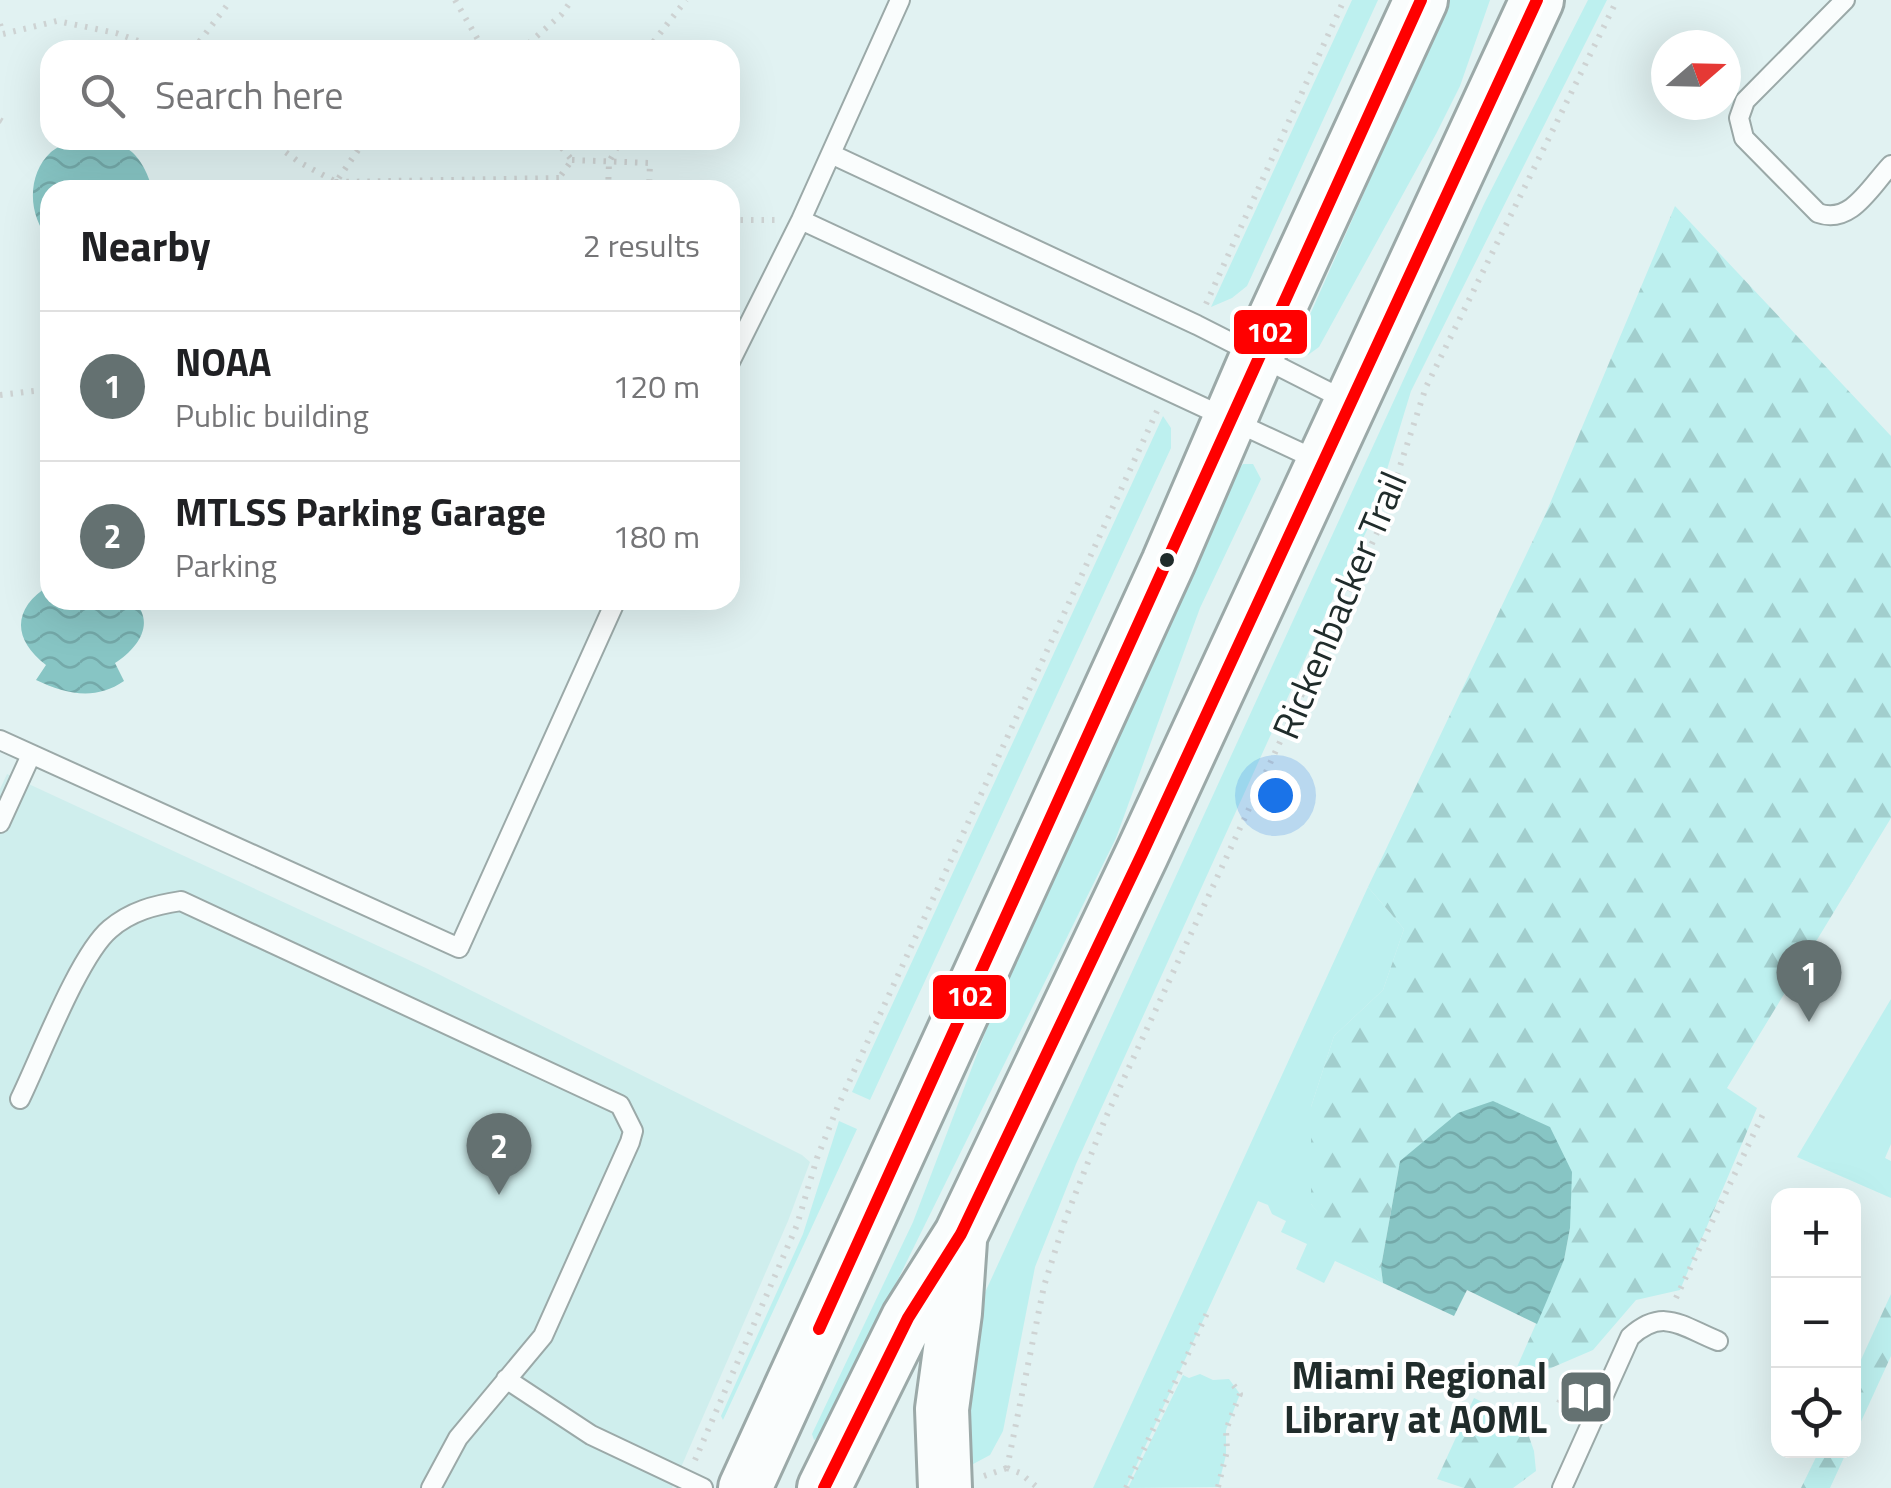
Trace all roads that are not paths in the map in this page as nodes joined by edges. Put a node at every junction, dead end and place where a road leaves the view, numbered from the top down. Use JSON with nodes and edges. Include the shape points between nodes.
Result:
{"nodes":[{"id":1,"x":900,"y":0,"type":"edge"},
{"id":2,"x":1421,"y":0,"type":"edge"},
{"id":3,"x":1537,"y":0,"type":"edge"},
{"id":4,"x":1845,"y":0,"type":"edge"},
{"id":5,"x":831,"y":154,"type":"junction"},
{"id":6,"x":1891,"y":165,"type":"edge"},
{"id":7,"x":801,"y":220,"type":"junction"},
{"id":8,"x":740,"y":342,"type":"edge"},
{"id":9,"x":1257,"y":356,"type":"junction"},
{"id":10,"x":1352,"y":403,"type":"junction"},
{"id":11,"x":1229,"y":418,"type":"junction"},
{"id":12,"x":1323,"y":463,"type":"junction"},
{"id":13,"x":611,"y":610,"type":"edge"},
{"id":14,"x":0,"y":740,"type":"edge"},
{"id":15,"x":30,"y":755,"type":"junction"},
{"id":16,"x":0,"y":823,"type":"edge"},
{"id":17,"x":20,"y":1099,"type":"dead end"},
{"id":18,"x":961,"y":1234,"type":"junction"},
{"id":19,"x":1718,"y":1341,"type":"dead end"},
{"id":20,"x":506,"y":1379,"type":"junction"},
{"id":21,"x":431,"y":1488,"type":"edge"},
{"id":22,"x":703,"y":1488,"type":"edge"},
{"id":23,"x":745,"y":1488,"type":"edge"},
{"id":24,"x":824,"y":1488,"type":"edge"},
{"id":25,"x":945,"y":1488,"type":"edge"},
{"id":26,"x":1562,"y":1488,"type":"edge"}],
"edges":[{"from":1,"to":5,"type":"lane"},
{"from":2,"to":9,"type":"main road"},
{"from":3,"to":10,"type":"main road"},
{"from":4,"to":6,"type":"lane","via":[[1745,101],[1739,118],[1744,138],[1831,218],[1846,215]]},
{"from":5,"to":7,"type":"lane"},
{"from":5,"to":9,"type":"lane"},
{"from":7,"to":8,"type":"lane"},
{"from":7,"to":11,"type":"lane"},
{"from":9,"to":10,"type":"lane"},
{"from":9,"to":11,"type":"main road"},
{"from":10,"to":12,"type":"main road"},
{"from":11,"to":12,"type":"lane"},
{"from":11,"to":23,"type":"main road"},
{"from":12,"to":18,"type":"main road"},
{"from":13,"to":15,"type":"lane","via":[[459,948]]},
{"from":14,"to":15,"type":"lane"},
{"from":15,"to":16,"type":"lane"},
{"from":17,"to":20,"type":"lane","via":[[96,942],[127,916],[181,901],[609,1098],[627,1114],[630,1142],[543,1336]]},
{"from":18,"to":24,"type":"main road","via":[[908,1318]]},
{"from":18,"to":25,"type":"main road","via":[[942,1409]]},
{"from":19,"to":26,"type":"lane","via":[[1664,1320],[1646,1322],[1630,1337]]},
{"from":20,"to":21,"type":"lane","via":[[458,1438]]},
{"from":20,"to":22,"type":"lane","via":[[591,1435]]}]}
